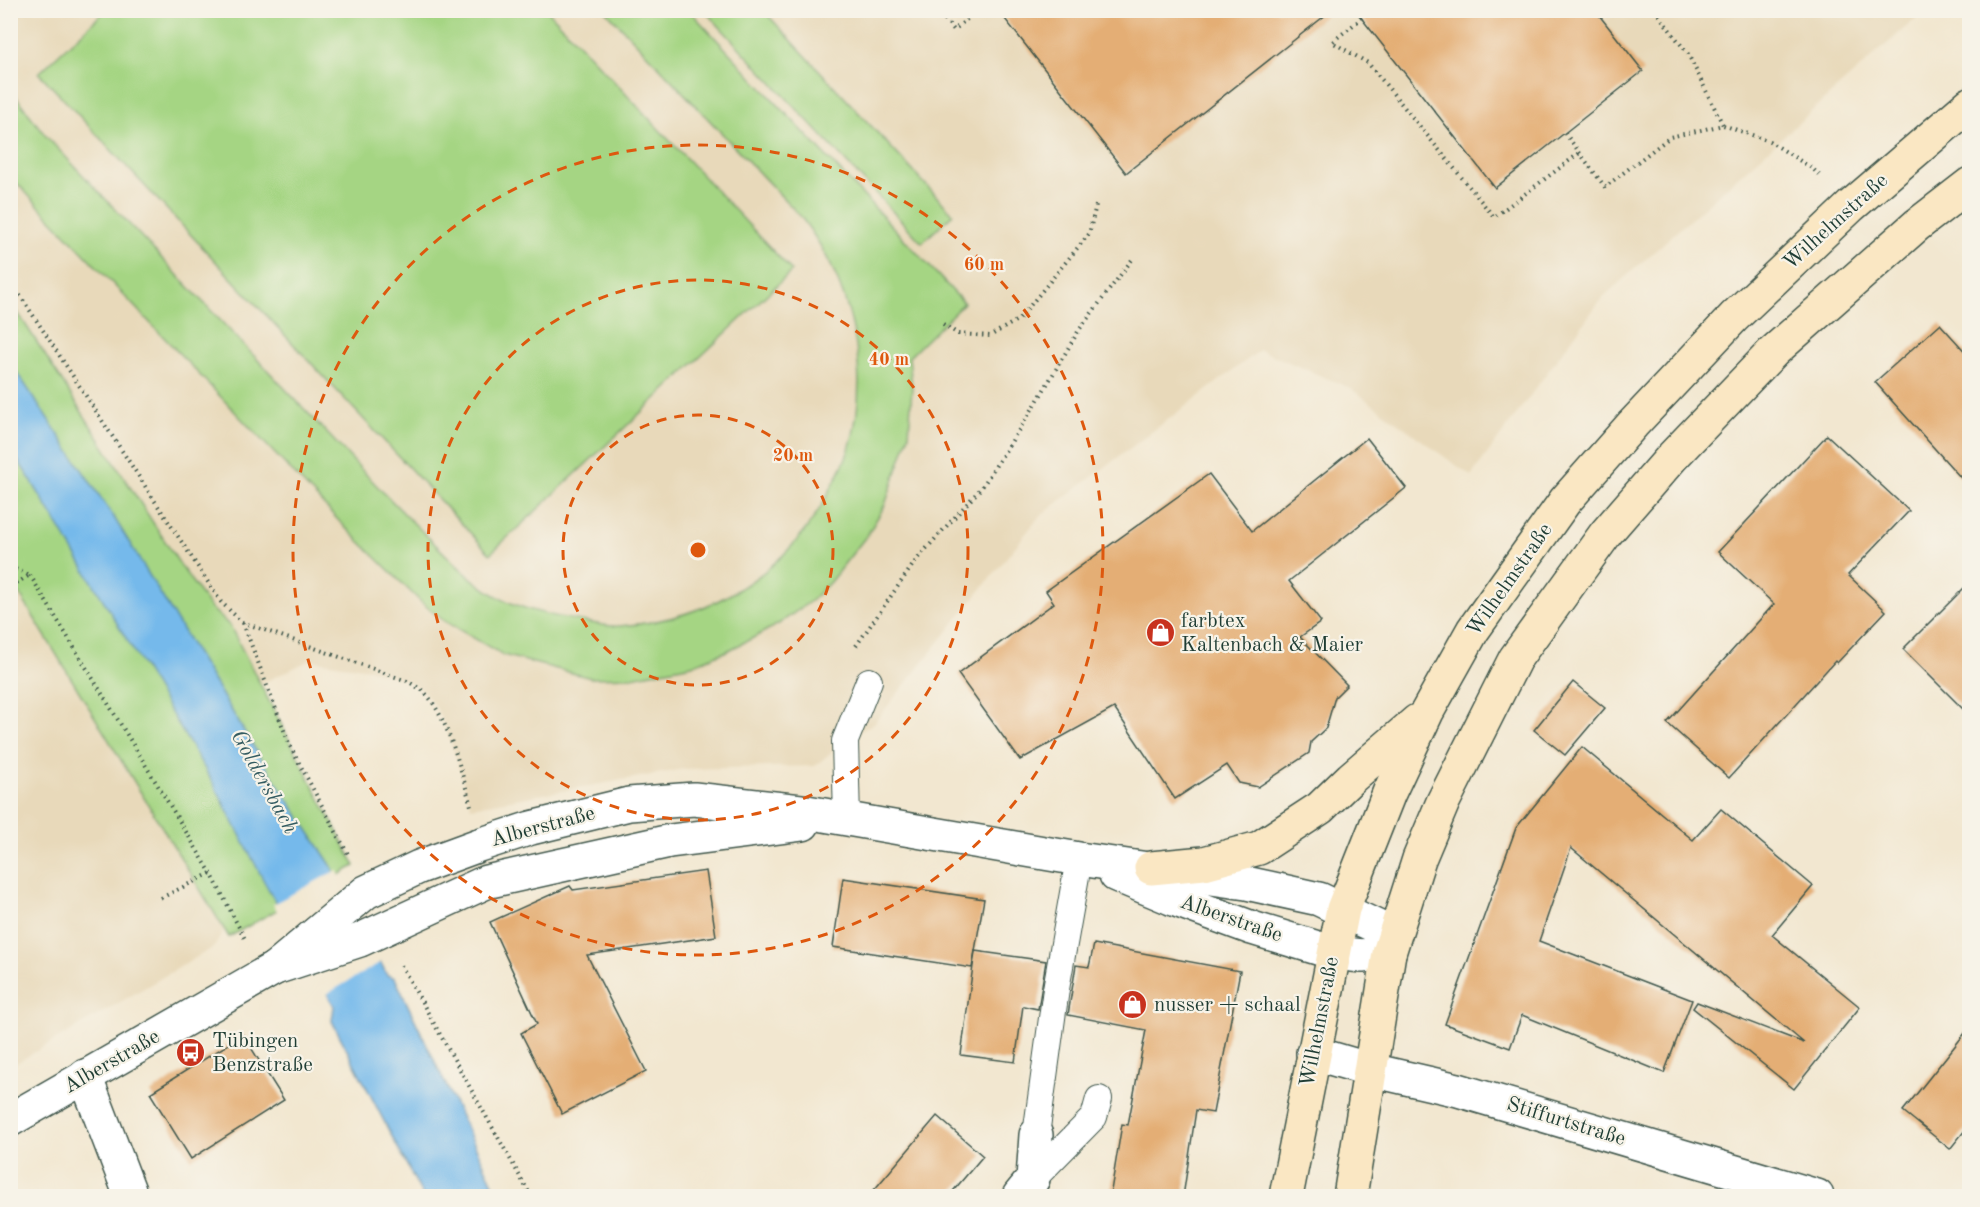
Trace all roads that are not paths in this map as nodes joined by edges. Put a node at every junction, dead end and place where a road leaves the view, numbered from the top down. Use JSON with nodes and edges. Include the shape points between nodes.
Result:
{"nodes":[{"id":1,"x":1970,"y":104,"type":"edge"},
{"id":2,"x":1970,"y":184,"type":"edge"},
{"id":3,"x":868,"y":681,"type":"dead end"},
{"id":4,"x":1427,"y":712,"type":"junction"},
{"id":5,"x":847,"y":819,"type":"junction"},
{"id":6,"x":1079,"y":859,"type":"junction"},
{"id":7,"x":1152,"y":868,"type":"junction"},
{"id":8,"x":1343,"y":909,"type":"junction"},
{"id":9,"x":1391,"y":944,"type":"junction"},
{"id":10,"x":1334,"y":953,"type":"junction"},
{"id":11,"x":269,"y":971,"type":"junction"},
{"id":12,"x":1313,"y":1053,"type":"junction"},
{"id":13,"x":1371,"y":1070,"type":"junction"},
{"id":14,"x":85,"y":1076,"type":"junction"},
{"id":15,"x":1099,"y":1099,"type":"dead end"},
{"id":16,"x":10,"y":1120,"type":"edge"},
{"id":17,"x":1036,"y":1135,"type":"joint"},
{"id":18,"x":1026,"y":1188,"type":"edge"},
{"id":19,"x":131,"y":1197,"type":"edge"},
{"id":20,"x":1286,"y":1197,"type":"edge"},
{"id":21,"x":1350,"y":1197,"type":"edge"},
{"id":22,"x":1817,"y":1197,"type":"edge"}],
"edges":[{"from":1,"to":4,"type":"main road","name":"Wilhelmstraße","via":[[1851,206],[1734,316],[1565,501],[1473,630]]},
{"from":2,"to":9,"type":"main road","via":[[1917,225],[1773,352],[1606,533],[1515,659],[1443,802]]},
{"from":3,"to":5,"type":"lane","via":[[845,741]]},
{"from":4,"to":7,"type":"main road","via":[[1320,808],[1259,848],[1204,862]]},
{"from":4,"to":8,"type":"main road","name":"Wilhelmstraße","via":[[1389,793]]},
{"from":5,"to":6,"type":"street","name":"Alberstraße"},
{"from":5,"to":11,"type":"street","name":"Alberstraße","via":[[670,841],[486,882],[370,935]]},
{"from":5,"to":11,"type":"street","name":"Alberstraße","via":[[694,799],[629,804],[531,828],[419,867],[363,894]]},
{"from":6,"to":7,"type":"street","name":"Alberstraße"},
{"from":6,"to":10,"type":"street","name":"Alberstraße","via":[[1252,928]]},
{"from":6,"to":17,"type":"lane"},
{"from":7,"to":8,"type":"street","name":"Alberstraße","via":[[1296,893]]},
{"from":8,"to":9,"type":"street","name":"Alberstraße"},
{"from":8,"to":10,"type":"main road","name":"Wilhelmstraße"},
{"from":9,"to":10,"type":"street","name":"Alberstraße","via":[[1362,956]]},
{"from":9,"to":13,"type":"main road"},
{"from":10,"to":12,"type":"main road","name":"Wilhelmstraße"},
{"from":11,"to":14,"type":"street","name":"Alberstraße"},
{"from":12,"to":13,"type":"street","name":"Stiffurtstraße"},
{"from":12,"to":20,"type":"main road","name":"Wilhelmstraße"},
{"from":13,"to":21,"type":"main road"},
{"from":13,"to":22,"type":"street","name":"Stiffurtstraße","via":[[1458,1090]]},
{"from":14,"to":16,"type":"street","name":"Alberstraße"},
{"from":14,"to":19,"type":"street"},
{"from":15,"to":18,"type":"lane","via":[[1094,1117]]},
{"from":17,"to":18,"type":"street"}]}
